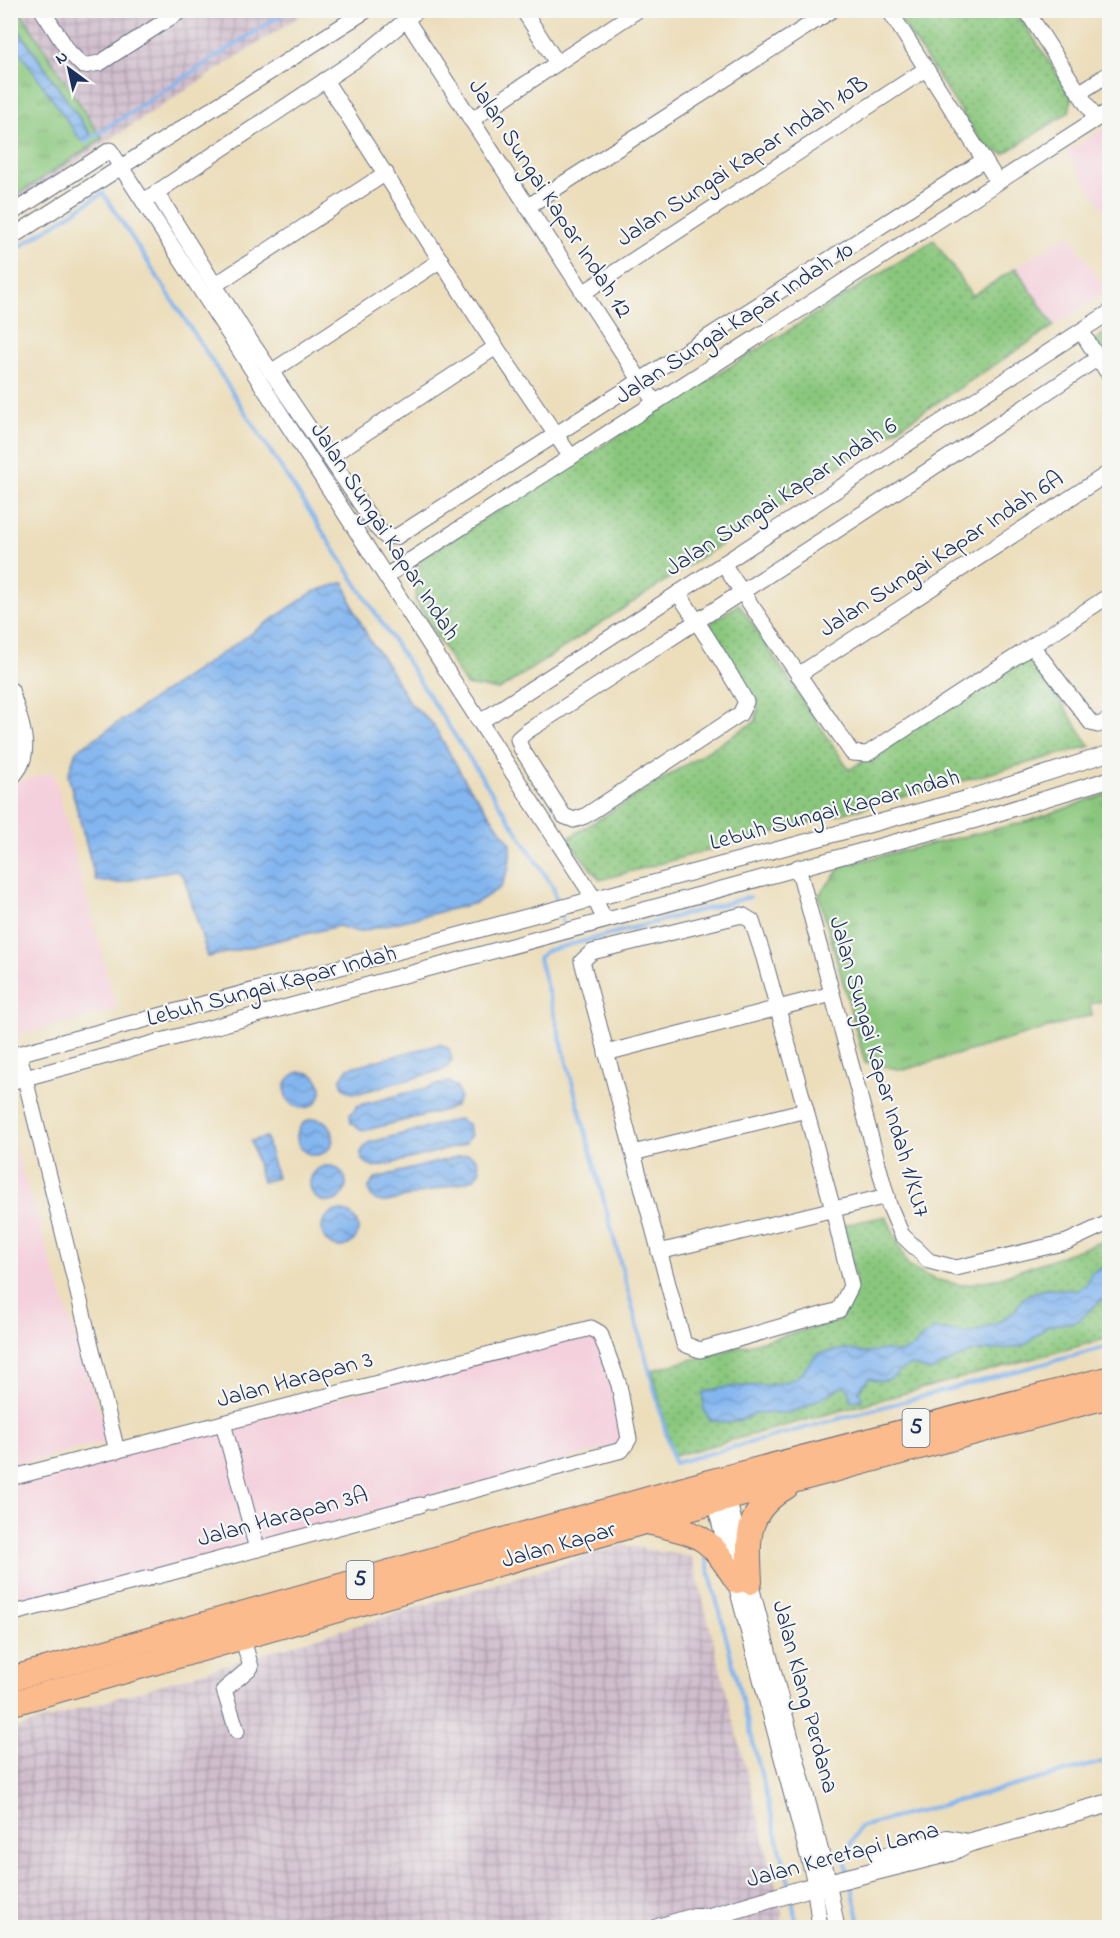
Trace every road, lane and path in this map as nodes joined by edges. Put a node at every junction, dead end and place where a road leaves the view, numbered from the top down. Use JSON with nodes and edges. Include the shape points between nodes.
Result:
{"nodes":[{"id":1,"x":42,"y":10,"type":"edge"},
{"id":2,"x":182,"y":10,"type":"edge"},
{"id":3,"x":367,"y":10,"type":"edge"},
{"id":4,"x":523,"y":10,"type":"edge"},
{"id":5,"x":638,"y":10,"type":"edge"},
{"id":6,"x":832,"y":10,"type":"edge"},
{"id":7,"x":889,"y":10,"type":"edge"},
{"id":8,"x":1026,"y":10,"type":"edge"},
{"id":9,"x":412,"y":15,"type":"edge"},
{"id":10,"x":557,"y":63,"type":"junction"},
{"id":11,"x":926,"y":69,"type":"junction"},
{"id":12,"x":1110,"y":73,"type":"edge"},
{"id":13,"x":325,"y":80,"type":"junction"},
{"id":14,"x":1079,"y":93,"type":"junction"},
{"id":15,"x":1110,"y":110,"type":"edge"},
{"id":16,"x":1096,"y":119,"type":"junction"},
{"id":17,"x":471,"y":120,"type":"junction"},
{"id":18,"x":984,"y":160,"type":"junction"},
{"id":19,"x":116,"y":173,"type":"junction"},
{"id":20,"x":386,"y":173,"type":"junction"},
{"id":21,"x":998,"y":182,"type":"junction"},
{"id":22,"x":157,"y":193,"type":"junction"},
{"id":23,"x":143,"y":202,"type":"junction"},
{"id":24,"x":527,"y":207,"type":"junction"},
{"id":25,"x":10,"y":214,"type":"edge"},
{"id":26,"x":10,"y":238,"type":"edge"},
{"id":27,"x":441,"y":260,"type":"junction"},
{"id":28,"x":214,"y":285,"type":"junction"},
{"id":29,"x":583,"y":293,"type":"junction"},
{"id":30,"x":1110,"y":312,"type":"edge"},
{"id":31,"x":1081,"y":331,"type":"junction"},
{"id":32,"x":496,"y":347,"type":"junction"},
{"id":33,"x":1098,"y":358,"type":"junction"},
{"id":34,"x":271,"y":372,"type":"junction"},
{"id":35,"x":1110,"y":376,"type":"edge"},
{"id":36,"x":640,"y":381,"type":"junction"},
{"id":37,"x":655,"y":403,"type":"junction"},
{"id":38,"x":555,"y":435,"type":"junction"},
{"id":39,"x":329,"y":457,"type":"junction"},
{"id":40,"x":571,"y":457,"type":"junction"},
{"id":41,"x":1110,"y":472,"type":"edge"},
{"id":42,"x":723,"y":564,"type":"junction"},
{"id":43,"x":386,"y":576,"type":"junction"},
{"id":44,"x":742,"y":592,"type":"junction"},
{"id":45,"x":678,"y":593,"type":"junction"},
{"id":46,"x":1110,"y":595,"type":"edge"},
{"id":47,"x":697,"y":621,"type":"junction"},
{"id":48,"x":1032,"y":646,"type":"junction"},
{"id":49,"x":798,"y":675,"type":"junction"},
{"id":50,"x":11,"y":690,"type":"edge"},
{"id":51,"x":1110,"y":720,"type":"edge"},
{"id":52,"x":480,"y":722,"type":"junction"},
{"id":53,"x":1110,"y":753,"type":"edge"},
{"id":54,"x":1110,"y":778,"type":"edge"},
{"id":55,"x":10,"y":779,"type":"edge"},
{"id":56,"x":798,"y":867,"type":"junction"},
{"id":57,"x":595,"y":900,"type":"junction"},
{"id":58,"x":605,"y":921,"type":"junction"},
{"id":59,"x":832,"y":994,"type":"junction"},
{"id":60,"x":778,"y":1008,"type":"junction"},
{"id":61,"x":120,"y":1028,"type":"junction"},
{"id":62,"x":190,"y":1032,"type":"junction"},
{"id":63,"x":606,"y":1053,"type":"junction"},
{"id":64,"x":15,"y":1055,"type":"edge"},
{"id":65,"x":17,"y":1080,"type":"edge"},
{"id":66,"x":806,"y":1110,"type":"junction"},
{"id":67,"x":633,"y":1153,"type":"junction"},
{"id":68,"x":886,"y":1196,"type":"junction"},
{"id":69,"x":833,"y":1209,"type":"junction"},
{"id":70,"x":1110,"y":1222,"type":"edge"},
{"id":71,"x":659,"y":1252,"type":"junction"},
{"id":72,"x":591,"y":1328,"type":"joint"},
{"id":73,"x":1110,"y":1378,"type":"edge"},
{"id":74,"x":1110,"y":1396,"type":"edge"},
{"id":75,"x":223,"y":1423,"type":"junction"},
{"id":76,"x":117,"y":1451,"type":"junction"},
{"id":77,"x":801,"y":1478,"type":"junction"},
{"id":78,"x":10,"y":1479,"type":"edge"},
{"id":79,"x":719,"y":1490,"type":"junction"},
{"id":80,"x":646,"y":1522,"type":"junction"},
{"id":81,"x":257,"y":1549,"type":"junction"},
{"id":82,"x":743,"y":1581,"type":"junction"},
{"id":83,"x":10,"y":1614,"type":"edge"},
{"id":84,"x":242,"y":1637,"type":"junction"},
{"id":85,"x":10,"y":1679,"type":"edge"},
{"id":86,"x":10,"y":1704,"type":"edge"},
{"id":87,"x":237,"y":1731,"type":"dead end"},
{"id":88,"x":1110,"y":1803,"type":"edge"},
{"id":89,"x":828,"y":1877,"type":"junction"},
{"id":90,"x":658,"y":1928,"type":"edge"},
{"id":91,"x":820,"y":1928,"type":"edge"},
{"id":92,"x":837,"y":1928,"type":"edge"}],
"edges":[{"from":1,"to":2,"type":"street","via":[[69,52],[83,66],[100,63]]},
{"from":3,"to":19,"type":"street"},
{"from":4,"to":10,"type":"street"},
{"from":5,"to":10,"type":"street"},
{"from":6,"to":24,"type":"street"},
{"from":7,"to":11,"type":"street"},
{"from":8,"to":14,"type":"street"},
{"from":9,"to":13,"type":"street"},
{"from":9,"to":17,"type":"street","name":"Jalan Sungai Kapar Indah 12"},
{"from":10,"to":17,"type":"street"},
{"from":11,"to":18,"type":"street"},
{"from":11,"to":29,"type":"street","name":"Jalan Sungai Kapar Indah 10B"},
{"from":12,"to":14,"type":"street"},
{"from":13,"to":20,"type":"street"},
{"from":13,"to":22,"type":"street"},
{"from":14,"to":16,"type":"street"},
{"from":15,"to":16,"type":"street","name":"Jalan Sungai Kapar Indah 10"},
{"from":16,"to":21,"type":"street","name":"Jalan Sungai Kapar Indah 10"},
{"from":17,"to":24,"type":"street","name":"Jalan Sungai Kapar Indah 12"},
{"from":18,"to":21,"type":"street"},
{"from":18,"to":36,"type":"street"},
{"from":19,"to":23,"type":"street","name":"Jalan Sungai Kapar Indah"},
{"from":19,"to":25,"type":"street","name":"Jalan Sungai Kapar Indah","via":[[103,154]]},
{"from":19,"to":26,"type":"street"},
{"from":20,"to":27,"type":"street"},
{"from":20,"to":28,"type":"street"},
{"from":21,"to":37,"type":"street","name":"Jalan Sungai Kapar Indah 10"},
{"from":22,"to":23,"type":"street"},
{"from":22,"to":28,"type":"street"},
{"from":23,"to":43,"type":"street","name":"Jalan Sungai Kapar Indah"},
{"from":24,"to":29,"type":"street","name":"Jalan Sungai Kapar Indah 12"},
{"from":27,"to":32,"type":"street"},
{"from":27,"to":34,"type":"street"},
{"from":28,"to":34,"type":"street"},
{"from":29,"to":36,"type":"street","name":"Jalan Sungai Kapar Indah 12"},
{"from":30,"to":31,"type":"street","name":"Jalan Sungai Kapar Indah 6"},
{"from":31,"to":33,"type":"street"},
{"from":31,"to":42,"type":"street","name":"Jalan Sungai Kapar Indah 6"},
{"from":32,"to":38,"type":"street"},
{"from":32,"to":39,"type":"street"},
{"from":33,"to":35,"type":"street"},
{"from":33,"to":44,"type":"street"},
{"from":34,"to":39,"type":"street"},
{"from":36,"to":37,"type":"street","name":"Jalan Sungai Kapar Indah 12"},
{"from":36,"to":38,"type":"street"},
{"from":37,"to":40,"type":"street","name":"Jalan Sungai Kapar Indah 10"},
{"from":38,"to":39,"type":"street","via":[[396,537],[385,536],[377,528]]},
{"from":38,"to":40,"type":"street"},
{"from":40,"to":43,"type":"street","name":"Jalan Sungai Kapar Indah 10"},
{"from":41,"to":49,"type":"street","name":"Jalan Sungai Kapar Indah 6A"},
{"from":42,"to":44,"type":"street"},
{"from":42,"to":45,"type":"street","name":"Jalan Sungai Kapar Indah 6"},
{"from":43,"to":52,"type":"street","name":"Jalan Sungai Kapar Indah"},
{"from":44,"to":47,"type":"street"},
{"from":44,"to":49,"type":"street"},
{"from":45,"to":47,"type":"street"},
{"from":45,"to":52,"type":"street","name":"Jalan Sungai Kapar Indah 6"},
{"from":46,"to":48,"type":"street"},
{"from":47,"to":47,"type":"street","via":[[518,739],[564,816],[574,820],[585,816],[740,714],[746,702]]},
{"from":48,"to":49,"type":"street","via":[[867,754],[858,756],[852,753]]},
{"from":48,"to":51,"type":"street","via":[[1091,723]]},
{"from":50,"to":55,"type":"street","via":[[27,747],[17,773]]},
{"from":52,"to":57,"type":"street","name":"Jalan Sungai Kapar Indah"},
{"from":53,"to":57,"type":"street","name":"Lebuh Sungai Kapar Indah","via":[[965,799]]},
{"from":54,"to":56,"type":"street","name":"Lebuh Sungai Kapar Indah","via":[[976,820]]},
{"from":56,"to":58,"type":"street","name":"Lebuh Sungai Kapar Indah"},
{"from":56,"to":59,"type":"street","name":"Jalan Sungai Kapar Indah 1/KU7"},
{"from":57,"to":58,"type":"street","name":"Jalan Sungai Kapar Indah"},
{"from":57,"to":61,"type":"street","name":"Lebuh Sungai Kapar Indah"},
{"from":58,"to":62,"type":"street","name":"Lebuh Sungai Kapar Indah"},
{"from":59,"to":60,"type":"street"},
{"from":59,"to":68,"type":"street","name":"Jalan Sungai Kapar Indah 1/KU7"},
{"from":60,"to":63,"type":"street"},
{"from":60,"to":63,"type":"street","via":[[752,921],[747,916],[592,952],[582,961]]},
{"from":60,"to":66,"type":"street"},
{"from":61,"to":62,"type":"street","via":[[129,1038]]},
{"from":61,"to":64,"type":"street","name":"Lebuh Sungai Kapar Indah"},
{"from":62,"to":65,"type":"street","name":"Lebuh Sungai Kapar Indah"},
{"from":63,"to":67,"type":"street"},
{"from":64,"to":65,"type":"street"},
{"from":65,"to":76,"type":"street"},
{"from":66,"to":67,"type":"street"},
{"from":66,"to":69,"type":"street"},
{"from":67,"to":71,"type":"street"},
{"from":68,"to":69,"type":"street"},
{"from":68,"to":70,"type":"street","name":"Jalan Sungai Kapar Indah 1/KU7","via":[[902,1235],[929,1261],[956,1268],[1067,1242]]},
{"from":69,"to":71,"type":"street"},
{"from":69,"to":71,"type":"street","via":[[850,1286],[839,1310],[700,1350],[684,1344]]},
{"from":72,"to":75,"type":"street","name":"Jalan Harapan 3"},
{"from":72,"to":81,"type":"street","name":"Jalan Harapan 3A","via":[[600,1333],[619,1385],[629,1439],[622,1450]]},
{"from":73,"to":79,"type":"highway","name":"Jalan Kapar","number":"5"},
{"from":74,"to":77,"type":"highway","name":"Jalan Kapar","number":"5"},
{"from":75,"to":76,"type":"street","name":"Jalan Harapan 3"},
{"from":75,"to":81,"type":"street"},
{"from":76,"to":78,"type":"street","name":"Jalan Harapan 3"},
{"from":77,"to":79,"type":"highway","name":"Jalan Kapar","number":"5"},
{"from":77,"to":82,"type":"highway","via":[[768,1498],[757,1511]]},
{"from":79,"to":80,"type":"highway","name":"Jalan Kapar","number":"5"},
{"from":79,"to":82,"type":"street","name":"Jalan Klang Perdana"},
{"from":79,"to":85,"type":"highway","name":"Jalan Kapar","number":"5"},
{"from":80,"to":82,"type":"highway","via":[[705,1539]]},
{"from":80,"to":84,"type":"highway","name":"Jalan Kapar","number":"5"},
{"from":81,"to":83,"type":"street","name":"Jalan Harapan 3A"},
{"from":82,"to":89,"type":"street","name":"Jalan Klang Perdana"},
{"from":84,"to":86,"type":"highway","name":"Jalan Kapar","number":"5"},
{"from":84,"to":87,"type":"street","via":[[251,1667],[224,1690]]},
{"from":88,"to":89,"type":"street","name":"Jalan Keretapi Lama","via":[[968,1843],[947,1839]]},
{"from":89,"to":90,"type":"street","name":"Jalan Keretapi Lama","via":[[710,1917],[695,1917]]},
{"from":89,"to":91,"type":"street","name":"Jalan Klang Perdana"},
{"from":89,"to":92,"type":"street","name":"Jalan Klang Perdana"}]}
